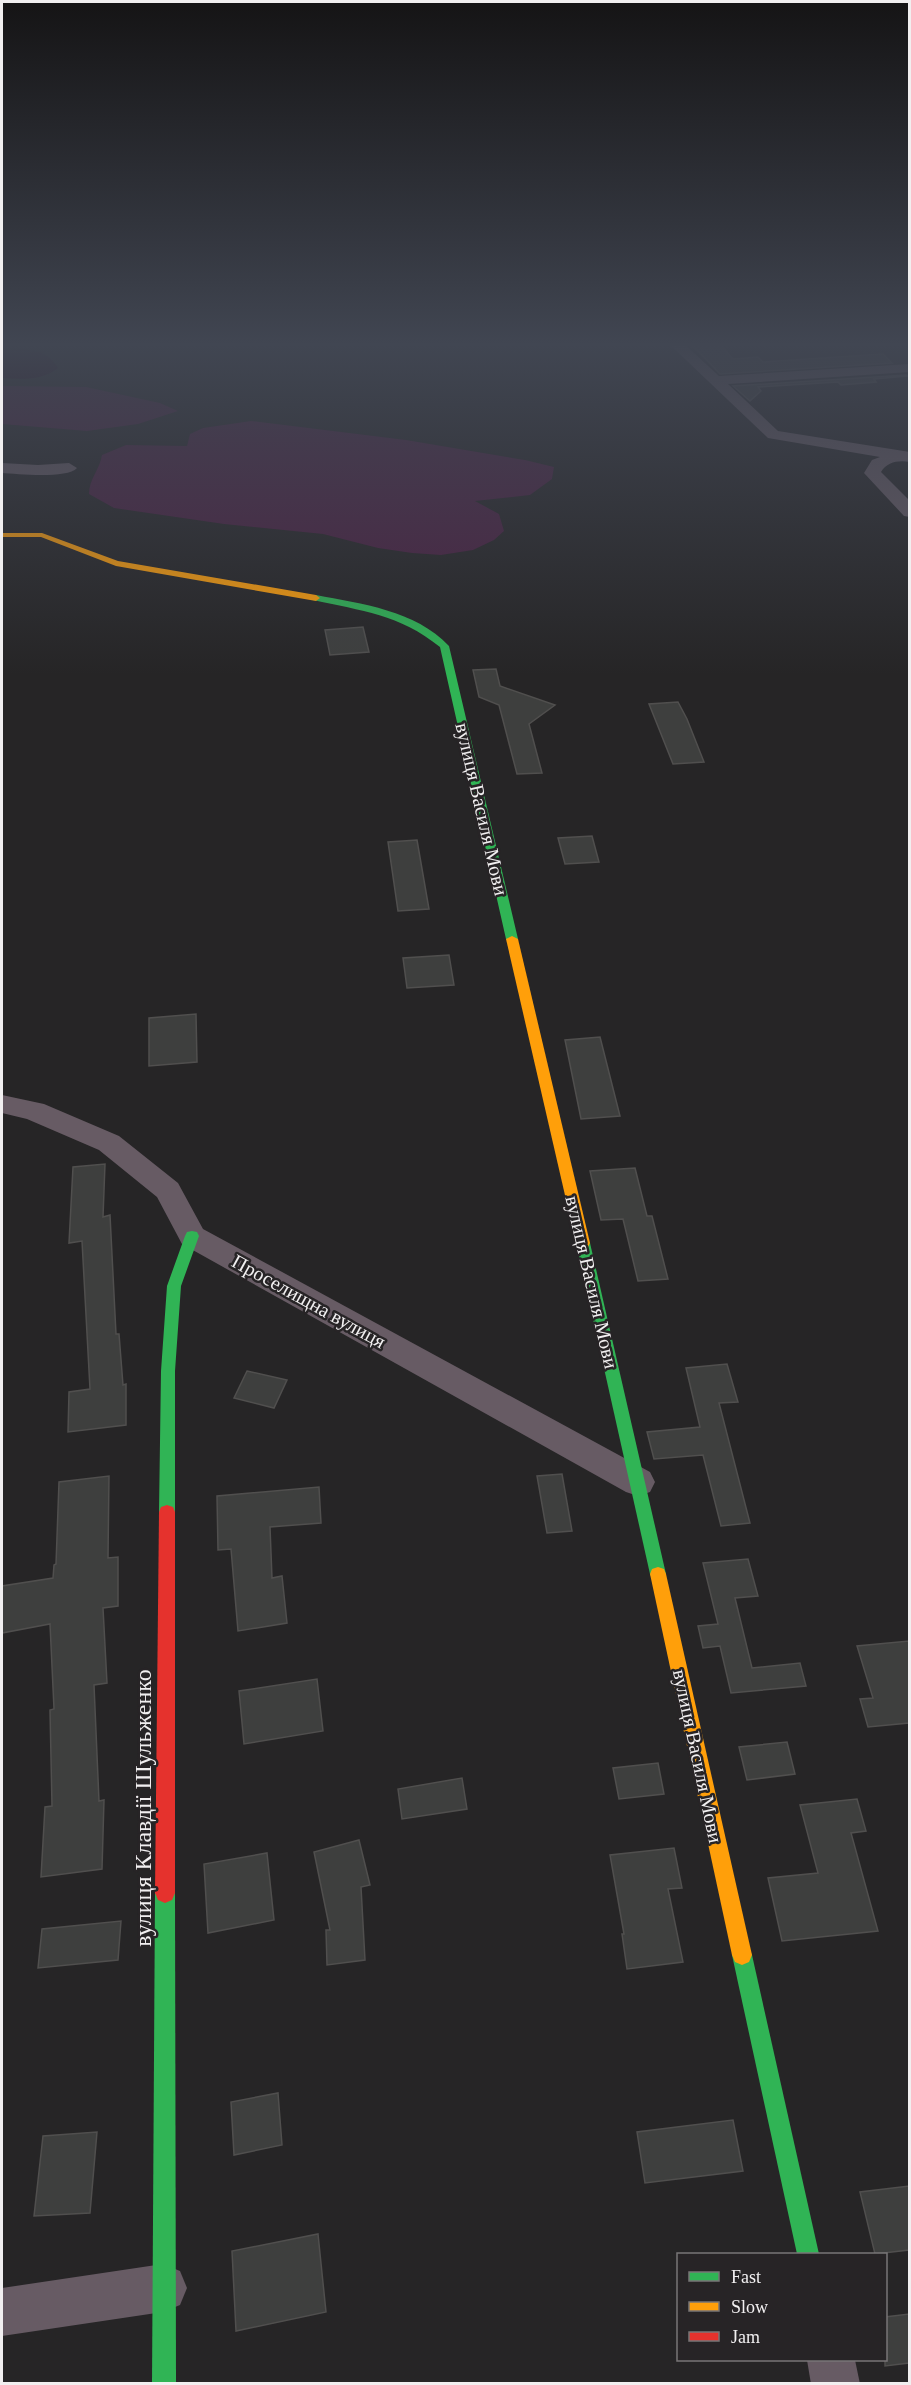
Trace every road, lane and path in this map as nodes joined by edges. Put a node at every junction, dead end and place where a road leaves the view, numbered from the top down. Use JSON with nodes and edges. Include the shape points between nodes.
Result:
{"nodes":[{"id":1,"x":875,"y":452,"type":"edge"},
{"id":2,"x":903,"y":457,"type":"edge"},
{"id":3,"x":2,"y":468,"type":"edge"},
{"id":4,"x":69,"y":468,"type":"dead end"},
{"id":5,"x":909,"y":512,"type":"edge"},
{"id":6,"x":2,"y":535,"type":"edge"},
{"id":7,"x":2,"y":1104,"type":"edge"},
{"id":8,"x":192,"y":1236,"type":"junction"},
{"id":9,"x":638,"y":1482,"type":"junction"},
{"id":10,"x":808,"y":2253,"type":"edge"},
{"id":11,"x":163,"y":2288,"type":"junction"},
{"id":12,"x":2,"y":2312,"type":"edge"},
{"id":13,"x":831,"y":2361,"type":"edge"},
{"id":14,"x":164,"y":2384,"type":"edge"},
{"id":15,"x":836,"y":2384,"type":"edge"}],
"edges":[{"from":1,"to":2,"type":"street"},
{"from":2,"to":5,"type":"street","via":[[878,463],[872,473]]},
{"from":3,"to":4,"type":"street"},
{"from":6,"to":9,"type":"street","name":"вулиця Василя Мови","via":[[42,535],[116,563],[383,610],[409,620],[444,646]]},
{"from":7,"to":8,"type":"street","via":[[34,1111],[109,1143],[168,1190]]},
{"from":8,"to":9,"type":"street","name":"Проселищна вулиця"},
{"from":8,"to":11,"type":"street","name":"вулиця Клавдії Шульженко","via":[[174,1286],[168,1371]]},
{"from":9,"to":10,"type":"street","name":"вулиця Василя Мови"},
{"from":11,"to":12,"type":"street"},
{"from":11,"to":14,"type":"street","name":"вулиця Клавдії Шульженко"},
{"from":13,"to":15,"type":"street"}]}
